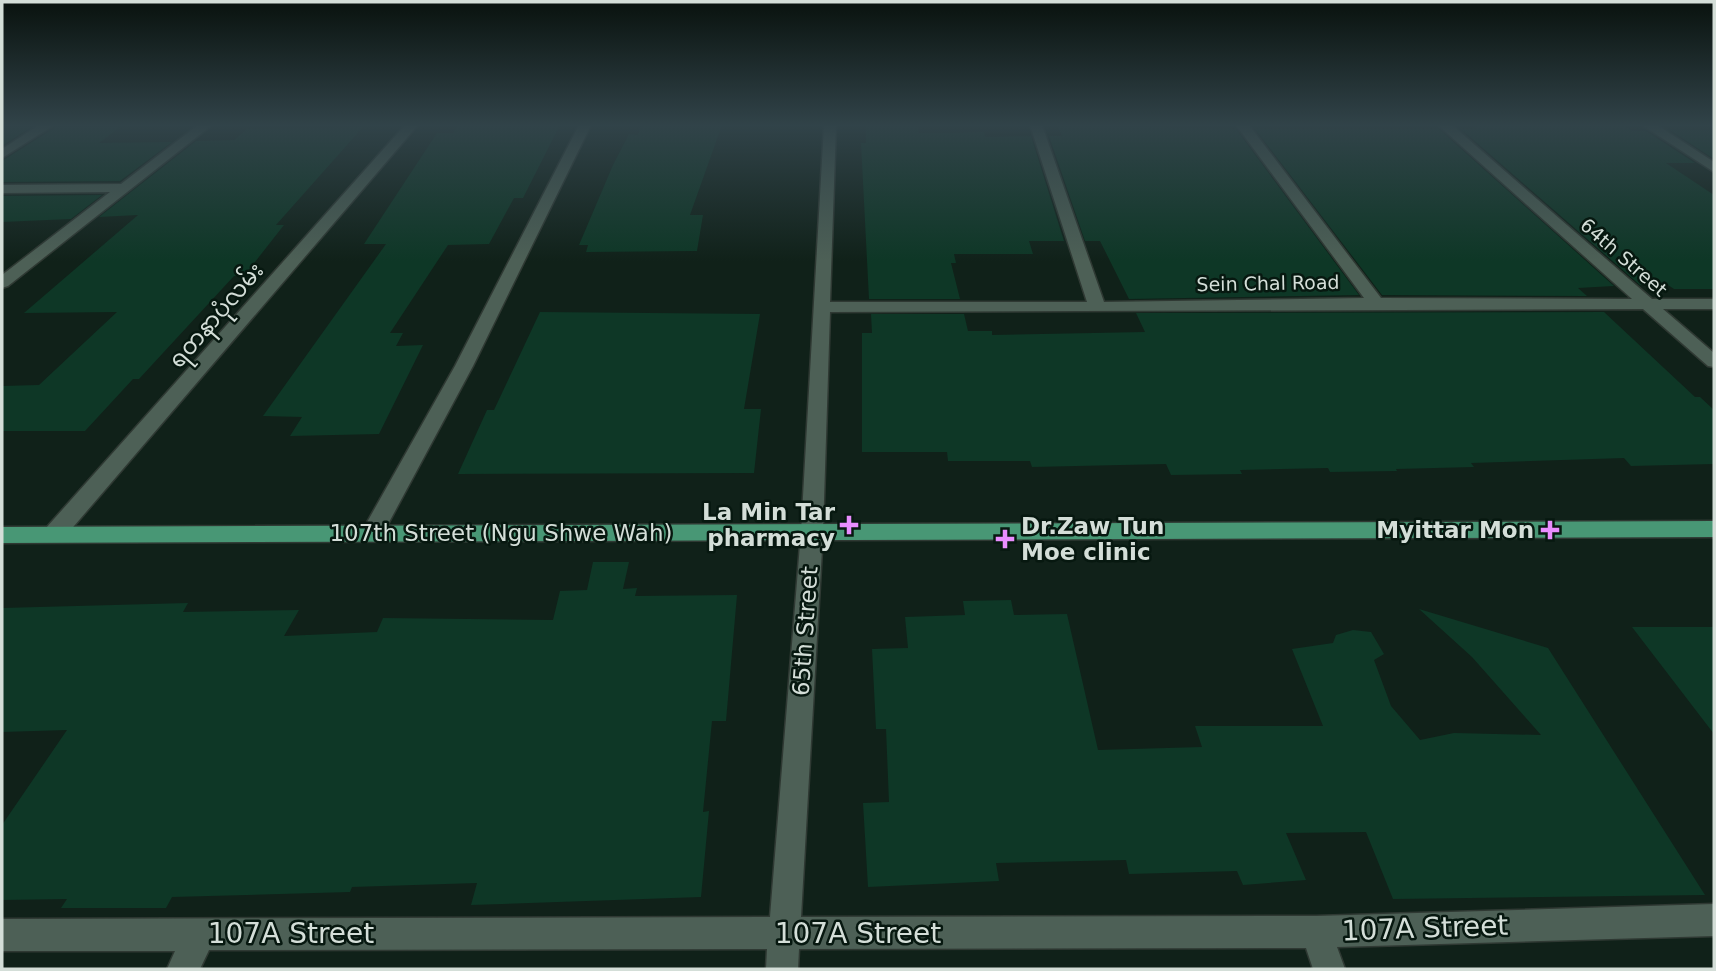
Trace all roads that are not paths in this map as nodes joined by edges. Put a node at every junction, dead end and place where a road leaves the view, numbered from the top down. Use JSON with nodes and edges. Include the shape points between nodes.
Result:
{"nodes":[{"id":1,"x":147,"y":170,"type":"edge"},
{"id":2,"x":372,"y":170,"type":"edge"},
{"id":3,"x":562,"y":170,"type":"edge"},
{"id":4,"x":828,"y":170,"type":"edge"},
{"id":5,"x":1051,"y":170,"type":"edge"},
{"id":6,"x":1276,"y":170,"type":"edge"},
{"id":7,"x":1496,"y":170,"type":"edge"},
{"id":8,"x":124,"y":188,"type":"junction"},
{"id":9,"x":2,"y":189,"type":"edge"},
{"id":10,"x":2,"y":283,"type":"edge"},
{"id":11,"x":1376,"y":303,"type":"junction"},
{"id":12,"x":1648,"y":304,"type":"junction"},
{"id":13,"x":1714,"y":304,"type":"edge"},
{"id":14,"x":822,"y":307,"type":"junction"},
{"id":15,"x":1097,"y":307,"type":"junction"},
{"id":16,"x":1714,"y":362,"type":"edge"},
{"id":17,"x":1714,"y":529,"type":"edge"},
{"id":18,"x":812,"y":532,"type":"junction"},
{"id":19,"x":372,"y":533,"type":"junction"},
{"id":20,"x":54,"y":534,"type":"junction"},
{"id":21,"x":2,"y":535,"type":"edge"},
{"id":22,"x":1714,"y":920,"type":"edge"},
{"id":23,"x":1316,"y":932,"type":"junction"},
{"id":24,"x":201,"y":933,"type":"junction"},
{"id":25,"x":784,"y":933,"type":"junction"},
{"id":26,"x":2,"y":935,"type":"edge"},
{"id":27,"x":183,"y":969,"type":"edge"},
{"id":28,"x":782,"y":969,"type":"edge"},
{"id":29,"x":1329,"y":969,"type":"edge"}],
"edges":[{"from":1,"to":8,"type":"street"},
{"from":2,"to":20,"type":"street","name":"ရတနာပုံလမ်း"},
{"from":3,"to":19,"type":"street","via":[[464,366]]},
{"from":4,"to":14,"type":"street","name":"65th Street"},
{"from":5,"to":15,"type":"street"},
{"from":6,"to":11,"type":"street"},
{"from":7,"to":12,"type":"street","name":"64th Street"},
{"from":8,"to":9,"type":"street"},
{"from":8,"to":10,"type":"street"},
{"from":11,"to":12,"type":"street","name":"Sein Chal Road"},
{"from":11,"to":15,"type":"street","name":"Sein Chal Road"},
{"from":12,"to":13,"type":"street","name":"Sein Chal Road"},
{"from":12,"to":16,"type":"street","name":"64th Street"},
{"from":14,"to":15,"type":"street","name":"Sein Chal Road"},
{"from":14,"to":18,"type":"street","name":"65th Street"},
{"from":17,"to":18,"type":"main road","name":"107th Street (Ngu Shwe Wah)"},
{"from":18,"to":19,"type":"main road","name":"107th Street (Ngu Shwe Wah)"},
{"from":18,"to":25,"type":"street","name":"65th Street"},
{"from":19,"to":20,"type":"main road","name":"107th Street (Ngu Shwe Wah)"},
{"from":20,"to":21,"type":"main road","name":"107th Street (Ngu Shwe Wah)"},
{"from":22,"to":23,"type":"street","name":"107A Street"},
{"from":23,"to":25,"type":"street","name":"107A Street"},
{"from":23,"to":29,"type":"street"},
{"from":24,"to":25,"type":"street","name":"107A Street"},
{"from":24,"to":26,"type":"street","name":"107A Street"},
{"from":24,"to":27,"type":"street"},
{"from":25,"to":28,"type":"street","name":"65th Street"}]}
